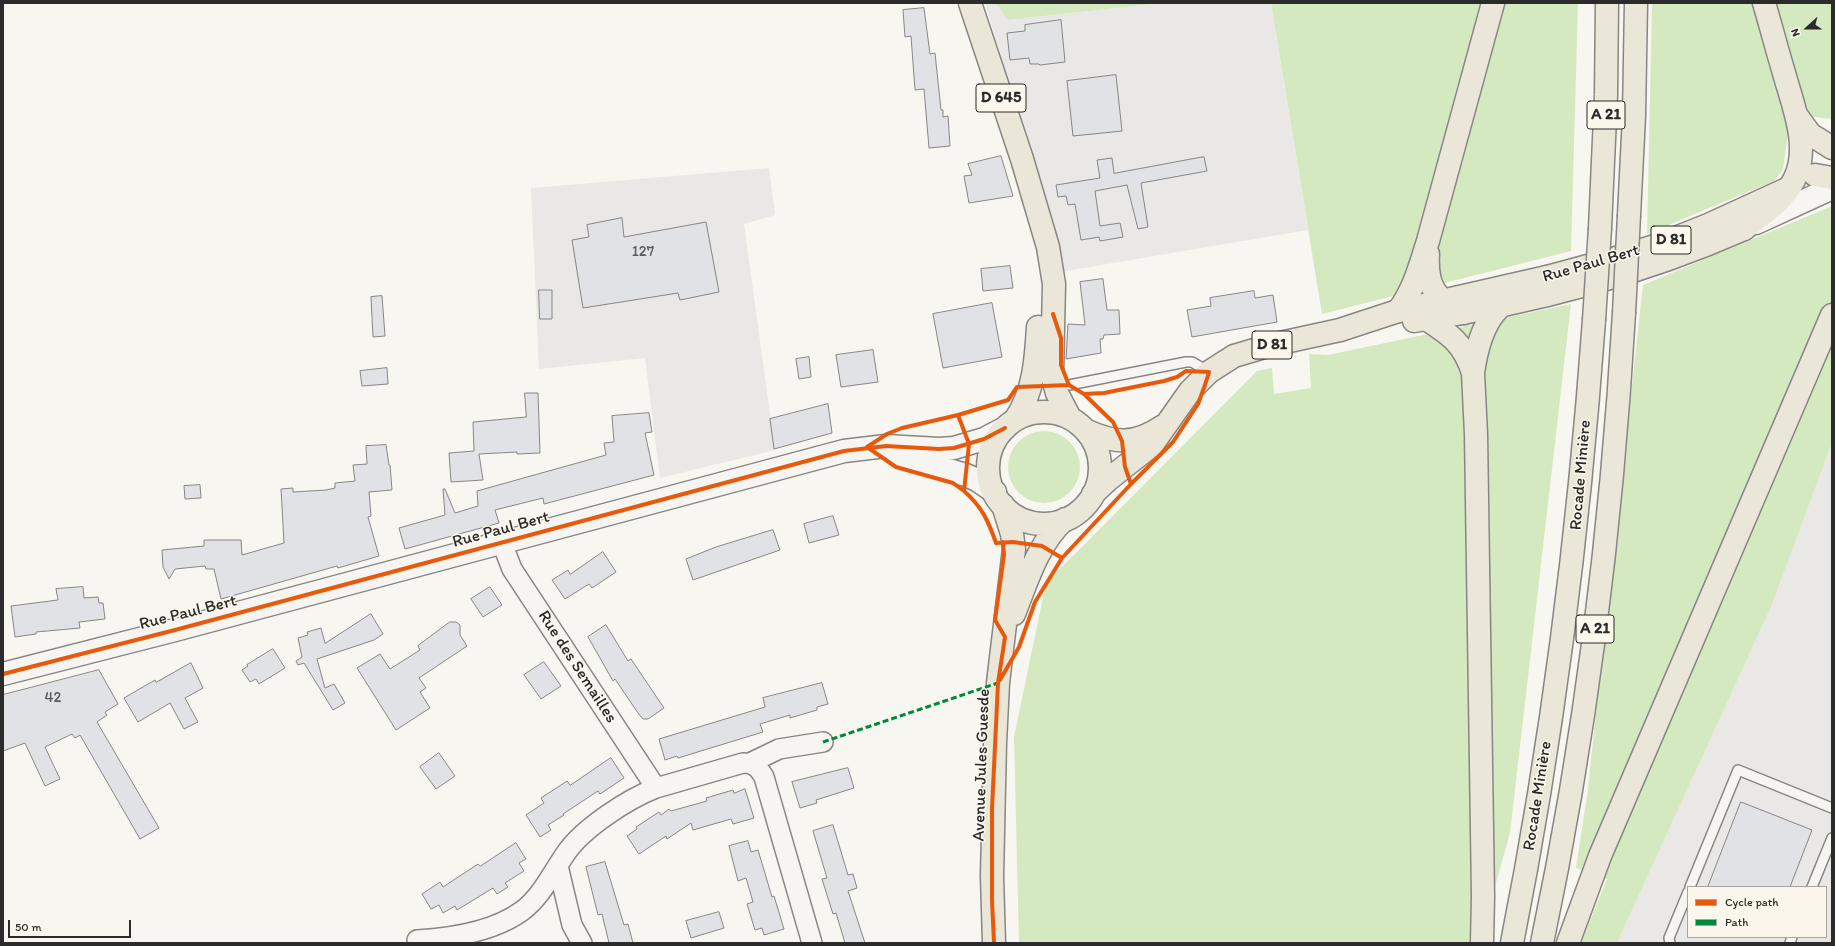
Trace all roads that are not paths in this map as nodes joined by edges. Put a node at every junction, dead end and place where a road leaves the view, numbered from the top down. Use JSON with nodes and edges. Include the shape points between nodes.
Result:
{"nodes":[{"id":1,"x":970,"y":3,"type":"edge"},
{"id":2,"x":1493,"y":3,"type":"edge"},
{"id":3,"x":1607,"y":3,"type":"edge"},
{"id":4,"x":1636,"y":3,"type":"edge"},
{"id":5,"x":1764,"y":3,"type":"edge"},
{"id":6,"x":1795,"y":114,"type":"junction"},
{"id":7,"x":1832,"y":148,"type":"edge"},
{"id":8,"x":1828,"y":177,"type":"edge"},
{"id":9,"x":1790,"y":187,"type":"junction"},
{"id":10,"x":1032,"y":194,"type":"junction"},
{"id":11,"x":1744,"y":228,"type":"junction"},
{"id":12,"x":1428,"y":241,"type":"junction"},
{"id":13,"x":1547,"y":277,"type":"junction"},
{"id":14,"x":1442,"y":301,"type":"junction"},
{"id":15,"x":1500,"y":305,"type":"junction"},
{"id":16,"x":1398,"y":311,"type":"junction"},
{"id":17,"x":1464,"y":313,"type":"junction"},
{"id":18,"x":1832,"y":315,"type":"edge"},
{"id":19,"x":1426,"y":320,"type":"junction"},
{"id":20,"x":1340,"y":330,"type":"junction"},
{"id":21,"x":1209,"y":372,"type":"junction"},
{"id":22,"x":1473,"y":372,"type":"junction"},
{"id":23,"x":1069,"y":386,"type":"dead end"},
{"id":24,"x":1010,"y":424,"type":"junction"},
{"id":25,"x":1078,"y":424,"type":"junction"},
{"id":26,"x":1164,"y":426,"type":"junction"},
{"id":27,"x":867,"y":448,"type":"junction"},
{"id":28,"x":1094,"y":494,"type":"junction"},
{"id":29,"x":999,"y":499,"type":"junction"},
{"id":30,"x":1065,"y":519,"type":"junction"},
{"id":31,"x":502,"y":543,"type":"junction"},
{"id":32,"x":1005,"y":637,"type":"junction"},
{"id":33,"x":3,"y":674,"type":"edge"},
{"id":34,"x":823,"y":742,"type":"dead end"},
{"id":35,"x":750,"y":763,"type":"junction"},
{"id":36,"x":656,"y":788,"type":"junction"},
{"id":37,"x":1832,"y":808,"type":"edge"},
{"id":38,"x":1832,"y":838,"type":"edge"},
{"id":39,"x":558,"y":866,"type":"junction"},
{"id":40,"x":1690,"y":886,"type":"edge"},
{"id":41,"x":1812,"y":886,"type":"edge"},
{"id":42,"x":1687,"y":894,"type":"edge"},
{"id":43,"x":418,"y":940,"type":"dead end"},
{"id":44,"x":582,"y":943,"type":"edge"},
{"id":45,"x":812,"y":943,"type":"edge"},
{"id":46,"x":994,"y":943,"type":"edge"},
{"id":47,"x":1482,"y":943,"type":"edge"},
{"id":48,"x":1512,"y":943,"type":"edge"},
{"id":49,"x":1542,"y":943,"type":"edge"},
{"id":50,"x":1568,"y":943,"type":"edge"},
{"id":51,"x":1670,"y":943,"type":"edge"}],
"edges":[{"from":1,"to":10,"type":"main road","number":"D 645"},
{"from":2,"to":12,"type":"main road"},
{"from":3,"to":48,"type":"main road","name":"Rocade Minière","number":"A 21","bridge":true,"via":[[1600,228],[1581,484],[1567,609],[1539,795]]},
{"from":4,"to":49,"type":"main road","name":"Rocade Minière","number":"A 21","bridge":true,"via":[[1630,215],[1616,429],[1599,598],[1577,756]]},
{"from":5,"to":6,"type":"main road"},
{"from":6,"to":7,"type":"main road","via":[[1810,134]]},
{"from":6,"to":9,"type":"main road","via":[[1800,156],[1797,174]]},
{"from":8,"to":9,"type":"main road","name":"Rue Paul Bert","number":"D 81"},
{"from":8,"to":11,"type":"street","name":"Rue Paul Bert","number":"D 81"},
{"from":9,"to":11,"type":"main road","via":[[1773,206]]},
{"from":9,"to":13,"type":"main road","name":"Rue Paul Bert","number":"D 81","via":[[1658,245]]},
{"from":10,"to":24,"type":"main road","number":"D 645","via":[[1039,281],[1037,342],[1028,396]]},
{"from":10,"to":25,"type":"main road","number":"D 645","via":[[1052,269],[1052,379],[1057,392]]},
{"from":11,"to":15,"type":"main road","name":"Rue Paul Bert","number":"D 81","via":[[1681,255],[1629,273]]},
{"from":12,"to":14,"type":"main road","via":[[1428,273],[1435,292]]},
{"from":12,"to":16,"type":"main road","via":[[1416,280]]},
{"from":13,"to":14,"type":"main road","name":"Rue Paul Bert","number":"D 81"},
{"from":13,"to":15,"type":"main road","via":[[1522,289]]},
{"from":14,"to":16,"type":"main road","name":"Rue Paul Bert","number":"D 81"},
{"from":14,"to":17,"type":"main road"},
{"from":15,"to":17,"type":"main road","name":"Rue Paul Bert","number":"D 81"},
{"from":15,"to":22,"type":"main road","via":[[1482,332]]},
{"from":16,"to":20,"type":"main road","name":"Rue Paul Bert","number":"D 81"},
{"from":17,"to":19,"type":"main road","name":"Rue Paul Bert","number":"D 81"},
{"from":18,"to":50,"type":"main road","via":[[1600,856]]},
{"from":19,"to":20,"type":"main road","name":"Rue Paul Bert","number":"D 81"},
{"from":19,"to":22,"type":"main road","via":[[1457,341],[1469,358]]},
{"from":20,"to":21,"type":"main road","name":"Rue Paul Bert","number":"D 81","via":[[1246,352],[1226,360]]},
{"from":21,"to":23,"type":"lane","via":[[1192,362],[1186,362]]},
{"from":21,"to":26,"type":"main road","name":"Rue Paul Bert","number":"D 81"},
{"from":22,"to":47,"type":"main road","via":[[1478,541]]},
{"from":24,"to":25,"type":"main road","via":[[1033,413],[1046,412],[1058,414]]},
{"from":24,"to":27,"type":"street","name":"Rue Paul Bert","via":[[984,439],[954,448]]},
{"from":24,"to":29,"type":"main road","via":[[994,443],[989,462],[989,474]]},
{"from":25,"to":26,"type":"main road","name":"Rue Paul Bert","number":"D 81","via":[[1106,439],[1122,441],[1147,436]]},
{"from":25,"to":28,"type":"main road","via":[[1093,440],[1099,458],[1099,476]]},
{"from":26,"to":28,"type":"main road","name":"Rue Paul Bert","number":"D 81","via":[[1152,445]]},
{"from":27,"to":29,"type":"street","name":"Rue Paul Bert","via":[[966,475],[977,480]]},
{"from":27,"to":31,"type":"street","name":"Rue Paul Bert","via":[[844,451]]},
{"from":28,"to":30,"type":"main road","via":[[1082,509]]},
{"from":29,"to":30,"type":"main road","via":[[1013,513],[1029,521],[1047,523]]},
{"from":29,"to":32,"type":"main road","name":"Avenue Jules Guesde","via":[[1012,534],[1014,549]]},
{"from":30,"to":32,"type":"main road","name":"Avenue Jules Guesde","via":[[1052,531],[1042,546]]},
{"from":31,"to":33,"type":"street","name":"Rue Paul Bert"},
{"from":31,"to":36,"type":"street","name":"Rue des Semailles","via":[[512,569]]},
{"from":32,"to":46,"type":"main road","name":"Avenue Jules Guesde","via":[[998,683],[992,802]]},
{"from":34,"to":35,"type":"street","via":[[779,749]]},
{"from":35,"to":36,"type":"street","via":[[736,764]]},
{"from":35,"to":45,"type":"street","via":[[756,766],[764,777]]},
{"from":36,"to":39,"type":"street","via":[[641,794],[585,830]]},
{"from":37,"to":40,"type":"lane","via":[[1738,770]]},
{"from":38,"to":41,"type":"lane"},
{"from":39,"to":43,"type":"street","via":[[536,898],[508,919],[468,933]]},
{"from":39,"to":44,"type":"street","via":[[569,917]]},
{"from":42,"to":51,"type":"lane","via":[[1669,938]]}]}
